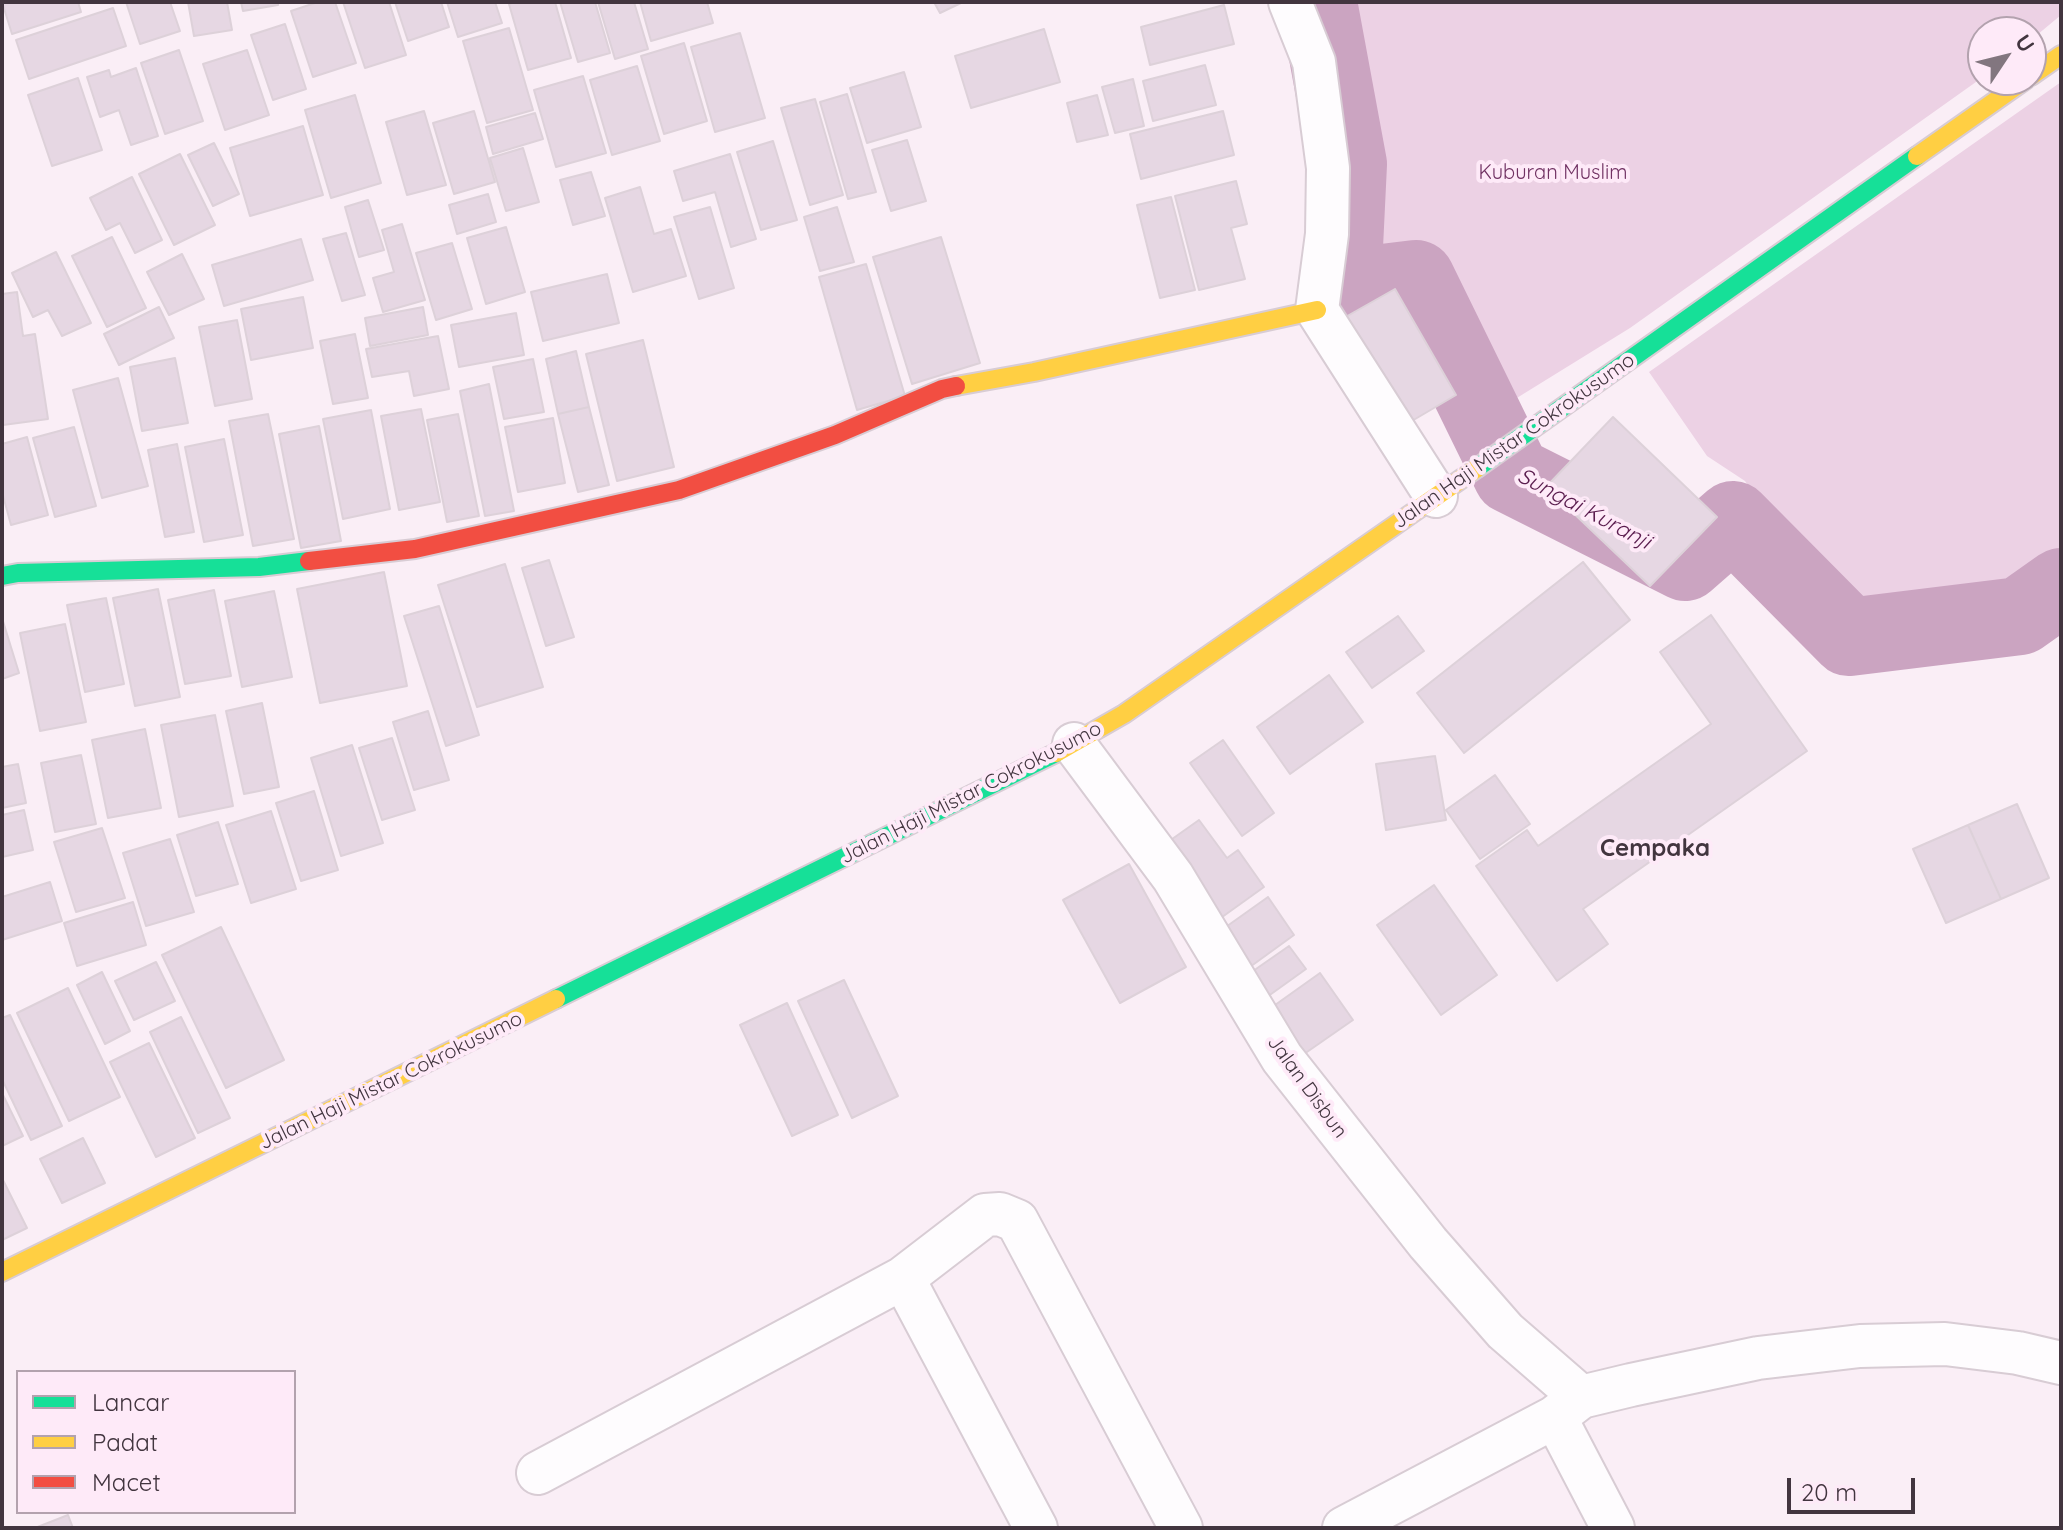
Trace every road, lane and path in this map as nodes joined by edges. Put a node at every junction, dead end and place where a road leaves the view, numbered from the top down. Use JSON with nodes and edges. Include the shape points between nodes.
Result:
{"nodes":[{"id":1,"x":1290,"y":2,"type":"edge"},
{"id":2,"x":2002,"y":96,"type":"edge"},
{"id":3,"x":1317,"y":310,"type":"junction"},
{"id":4,"x":1436,"y":496,"type":"junction"},
{"id":5,"x":2,"y":576,"type":"edge"},
{"id":6,"x":1074,"y":744,"type":"junction"},
{"id":7,"x":2,"y":1272,"type":"edge"},
{"id":8,"x":903,"y":1278,"type":"junction"},
{"id":9,"x":2061,"y":1363,"type":"edge"},
{"id":10,"x":1568,"y":1407,"type":"junction"},
{"id":11,"x":538,"y":1473,"type":"dead end"},
{"id":12,"x":1036,"y":1528,"type":"edge"},
{"id":13,"x":1181,"y":1528,"type":"edge"},
{"id":14,"x":1344,"y":1528,"type":"edge"},
{"id":15,"x":1613,"y":1528,"type":"edge"}],
"edges":[{"from":1,"to":3,"type":"street","via":[[1314,62],[1328,168],[1327,234]]},
{"from":2,"to":4,"type":"main road","name":"Jalan Haji Mistar Cokrokusumo"},
{"from":3,"to":4,"type":"street"},
{"from":3,"to":5,"type":"main road","via":[[942,389],[835,435],[679,490],[415,549],[259,567]]},
{"from":4,"to":6,"type":"main road","name":"Jalan Haji Mistar Cokrokusumo"},
{"from":6,"to":7,"type":"main road","name":"Jalan Haji Mistar Cokrokusumo"},
{"from":6,"to":10,"type":"street","name":"Jalan Disbun","via":[[1173,877],[1291,1071]]},
{"from":8,"to":11,"type":"street"},
{"from":8,"to":12,"type":"street"},
{"from":8,"to":13,"type":"street","via":[[985,1215],[1017,1221]]},
{"from":9,"to":10,"type":"street","via":[[1945,1344],[1860,1346],[1758,1358]]},
{"from":10,"to":14,"type":"street"},
{"from":10,"to":15,"type":"street"}]}
